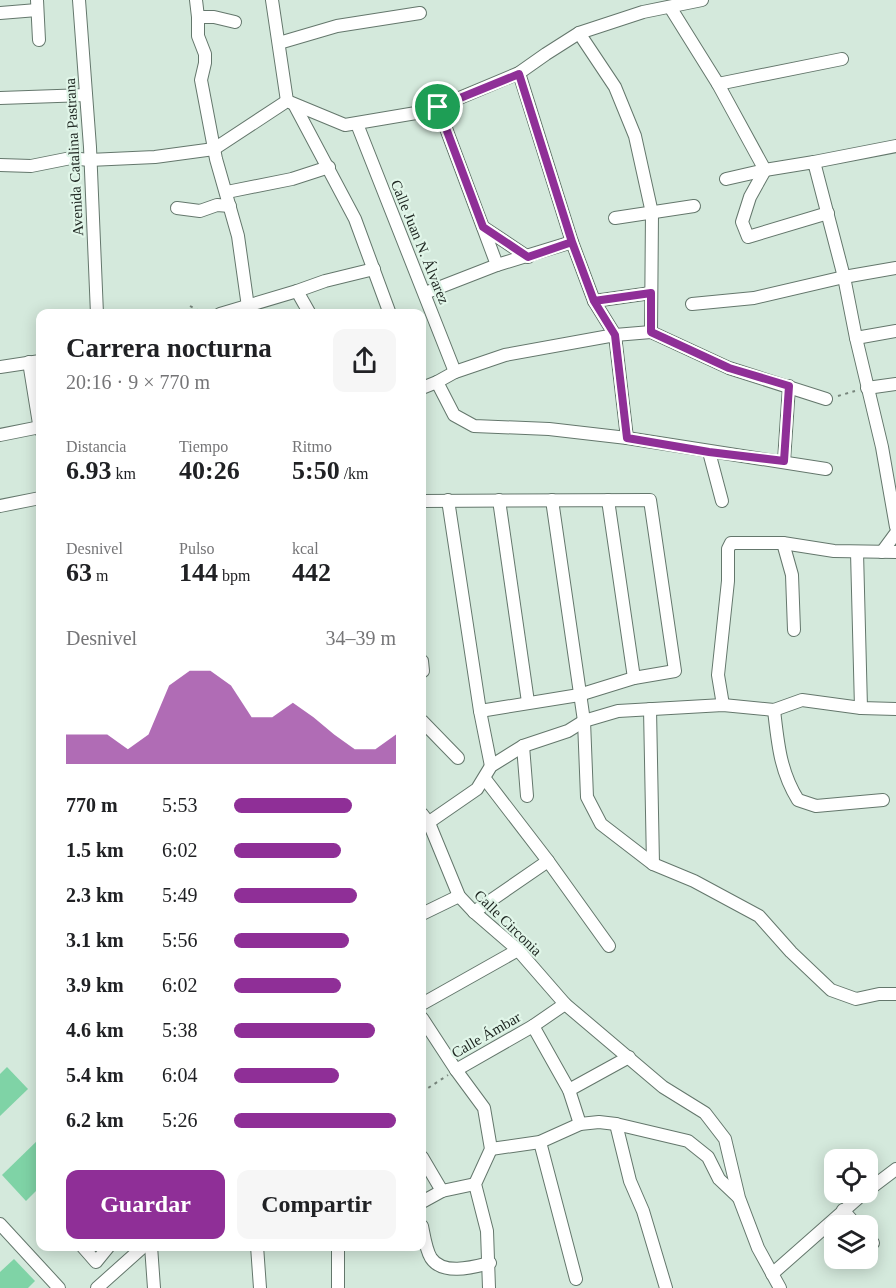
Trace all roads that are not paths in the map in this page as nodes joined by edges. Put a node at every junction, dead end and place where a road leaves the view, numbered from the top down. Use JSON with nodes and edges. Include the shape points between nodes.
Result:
{"nodes":[{"id":1,"x":80,"y":0,"type":"edge"},
{"id":2,"x":196,"y":0,"type":"edge"},
{"id":3,"x":272,"y":0,"type":"edge"},
{"id":4,"x":702,"y":0,"type":"edge"},
{"id":5,"x":37,"y":5,"type":"edge"},
{"id":6,"x":670,"y":7,"type":"junction"},
{"id":7,"x":0,"y":13,"type":"edge"},
{"id":8,"x":420,"y":13,"type":"dead end"},
{"id":9,"x":198,"y":17,"type":"junction"},
{"id":10,"x":235,"y":22,"type":"dead end"},
{"id":11,"x":579,"y":33,"type":"junction"},
{"id":12,"x":39,"y":40,"type":"dead end"},
{"id":13,"x":279,"y":43,"type":"junction"},
{"id":14,"x":842,"y":59,"type":"dead end"},
{"id":15,"x":519,"y":74,"type":"junction"},
{"id":16,"x":718,"y":84,"type":"junction"},
{"id":17,"x":86,"y":95,"type":"junction"},
{"id":18,"x":0,"y":98,"type":"edge"},
{"id":19,"x":291,"y":103,"type":"junction"},
{"id":20,"x":438,"y":107,"type":"junction"},
{"id":21,"x":357,"y":124,"type":"junction"},
{"id":22,"x":896,"y":146,"type":"edge"},
{"id":23,"x":214,"y":149,"type":"junction"},
{"id":24,"x":89,"y":160,"type":"junction"},
{"id":25,"x":814,"y":162,"type":"junction"},
{"id":26,"x":0,"y":165,"type":"edge"},
{"id":27,"x":329,"y":167,"type":"junction"},
{"id":28,"x":765,"y":170,"type":"junction"},
{"id":29,"x":726,"y":179,"type":"dead end"},
{"id":30,"x":227,"y":192,"type":"junction"},
{"id":31,"x":230,"y":206,"type":"junction"},
{"id":32,"x":694,"y":206,"type":"dead end"},
{"id":33,"x":177,"y":208,"type":"dead end"},
{"id":34,"x":651,"y":213,"type":"junction"},
{"id":35,"x":828,"y":213,"type":"junction"},
{"id":36,"x":615,"y":218,"type":"dead end"},
{"id":37,"x":483,"y":227,"type":"junction"},
{"id":38,"x":572,"y":242,"type":"junction"},
{"id":39,"x":528,"y":257,"type":"junction"},
{"id":40,"x":497,"y":265,"type":"junction"},
{"id":41,"x":374,"y":268,"type":"junction"},
{"id":42,"x":896,"y":268,"type":"edge"},
{"id":43,"x":844,"y":277,"type":"junction"},
{"id":44,"x":297,"y":291,"type":"junction"},
{"id":45,"x":425,"y":293,"type":"junction"},
{"id":46,"x":651,"y":293,"type":"junction"},
{"id":47,"x":594,"y":301,"type":"junction"},
{"id":48,"x":692,"y":304,"type":"dead end"},
{"id":49,"x":97,"y":309,"type":"edge"},
{"id":50,"x":249,"y":309,"type":"edge"},
{"id":51,"x":307,"y":309,"type":"edge"},
{"id":52,"x":388,"y":309,"type":"edge"},
{"id":53,"x":896,"y":331,"type":"edge"},
{"id":54,"x":651,"y":332,"type":"junction"},
{"id":55,"x":615,"y":335,"type":"junction"},
{"id":56,"x":855,"y":338,"type":"junction"},
{"id":57,"x":35,"y":361,"type":"edge"},
{"id":58,"x":0,"y":367,"type":"edge"},
{"id":59,"x":455,"y":372,"type":"junction"},
{"id":60,"x":437,"y":382,"type":"junction"},
{"id":61,"x":896,"y":384,"type":"edge"},
{"id":62,"x":426,"y":386,"type":"edge"},
{"id":63,"x":789,"y":386,"type":"junction"},
{"id":64,"x":867,"y":388,"type":"junction"},
{"id":65,"x":826,"y":399,"type":"road end"},
{"id":66,"x":36,"y":430,"type":"edge"},
{"id":67,"x":0,"y":435,"type":"edge"},
{"id":68,"x":627,"y":438,"type":"junction"},
{"id":69,"x":709,"y":452,"type":"junction"},
{"id":70,"x":784,"y":461,"type":"junction"},
{"id":71,"x":826,"y":469,"type":"dead end"},
{"id":72,"x":36,"y":499,"type":"edge"},
{"id":73,"x":448,"y":500,"type":"junction"},
{"id":74,"x":499,"y":500,"type":"junction"},
{"id":75,"x":552,"y":500,"type":"junction"},
{"id":76,"x":608,"y":500,"type":"junction"},
{"id":77,"x":426,"y":501,"type":"edge"},
{"id":78,"x":722,"y":501,"type":"dead end"},
{"id":79,"x":0,"y":506,"type":"edge"},
{"id":80,"x":895,"y":510,"type":"edge"},
{"id":81,"x":896,"y":527,"type":"edge"},
{"id":82,"x":896,"y":533,"type":"edge"},
{"id":83,"x":783,"y":543,"type":"junction"},
{"id":84,"x":857,"y":552,"type":"junction"},
{"id":85,"x":882,"y":552,"type":"junction"},
{"id":86,"x":896,"y":552,"type":"edge"},
{"id":87,"x":794,"y":630,"type":"dead end"},
{"id":88,"x":634,"y":678,"type":"junction"},
{"id":89,"x":579,"y":695,"type":"junction"},
{"id":90,"x":528,"y":702,"type":"junction"},
{"id":91,"x":723,"y":705,"type":"junction"},
{"id":92,"x":861,"y":708,"type":"junction"},
{"id":93,"x":650,"y":709,"type":"junction"},
{"id":94,"x":774,"y":710,"type":"junction"},
{"id":95,"x":896,"y":710,"type":"edge"},
{"id":96,"x":480,"y":711,"type":"junction"},
{"id":97,"x":584,"y":721,"type":"junction"},
{"id":98,"x":426,"y":725,"type":"edge"},
{"id":99,"x":523,"y":746,"type":"junction"},
{"id":100,"x":458,"y":758,"type":"dead end"},
{"id":101,"x":491,"y":766,"type":"junction"},
{"id":102,"x":485,"y":778,"type":"junction"},
{"id":103,"x":527,"y":796,"type":"dead end"},
{"id":104,"x":883,"y":800,"type":"dead end"},
{"id":105,"x":426,"y":820,"type":"edge"},
{"id":106,"x":426,"y":825,"type":"edge"},
{"id":107,"x":548,"y":861,"type":"junction"},
{"id":108,"x":653,"y":864,"type":"junction"},
{"id":109,"x":459,"y":896,"type":"junction"},
{"id":110,"x":426,"y":912,"type":"edge"},
{"id":111,"x":474,"y":912,"type":"junction"},
{"id":112,"x":609,"y":946,"type":"dead end"},
{"id":113,"x":518,"y":950,"type":"junction"},
{"id":114,"x":896,"y":994,"type":"edge"},
{"id":115,"x":426,"y":1002,"type":"edge"},
{"id":116,"x":565,"y":1004,"type":"junction"},
{"id":117,"x":426,"y":1024,"type":"edge"},
{"id":118,"x":533,"y":1026,"type":"junction"},
{"id":119,"x":629,"y":1056,"type":"junction"},
{"id":120,"x":456,"y":1070,"type":"junction"},
{"id":121,"x":569,"y":1090,"type":"junction"},
{"id":122,"x":580,"y":1124,"type":"junction"},
{"id":123,"x":616,"y":1124,"type":"junction"},
{"id":124,"x":540,"y":1142,"type":"junction"},
{"id":125,"x":491,"y":1149,"type":"junction"},
{"id":126,"x":426,"y":1164,"type":"edge"},
{"id":127,"x":896,"y":1169,"type":"edge"},
{"id":128,"x":878,"y":1183,"type":"edge"},
{"id":129,"x":475,"y":1184,"type":"junction"},
{"id":130,"x":442,"y":1191,"type":"junction"},
{"id":131,"x":739,"y":1198,"type":"junction"},
{"id":132,"x":426,"y":1200,"type":"edge"},
{"id":133,"x":852,"y":1203,"type":"edge"},
{"id":134,"x":843,"y":1210,"type":"junction"},
{"id":135,"x":847,"y":1215,"type":"edge"},
{"id":136,"x":0,"y":1224,"type":"edge"},
{"id":137,"x":426,"y":1240,"type":"edge"},
{"id":138,"x":86,"y":1251,"type":"edge"},
{"id":139,"x":105,"y":1251,"type":"edge"},
{"id":140,"x":138,"y":1251,"type":"edge"},
{"id":141,"x":151,"y":1251,"type":"edge"},
{"id":142,"x":257,"y":1251,"type":"edge"},
{"id":143,"x":339,"y":1251,"type":"edge"},
{"id":144,"x":490,"y":1263,"type":"junction"},
{"id":145,"x":772,"y":1274,"type":"junction"},
{"id":146,"x":576,"y":1279,"type":"dead end"},
{"id":147,"x":59,"y":1288,"type":"edge"},
{"id":148,"x":97,"y":1288,"type":"edge"},
{"id":149,"x":154,"y":1288,"type":"edge"},
{"id":150,"x":260,"y":1288,"type":"edge"},
{"id":151,"x":338,"y":1288,"type":"edge"},
{"id":152,"x":489,"y":1288,"type":"edge"},
{"id":153,"x":666,"y":1288,"type":"edge"},
{"id":154,"x":780,"y":1288,"type":"edge"}],
"edges":[{"from":1,"to":17,"type":"street","name":"Avenida Catalina Pastrana"},
{"from":2,"to":9,"type":"street"},
{"from":3,"to":13,"type":"street"},
{"from":4,"to":6,"type":"street"},
{"from":5,"to":7,"type":"street"},
{"from":5,"to":12,"type":"street"},
{"from":6,"to":11,"type":"street"},
{"from":6,"to":16,"type":"street"},
{"from":8,"to":13,"type":"street","via":[[337,26]]},
{"from":9,"to":10,"type":"street"},
{"from":9,"to":23,"type":"street","via":[[198,36],[205,54],[201,80]]},
{"from":11,"to":15,"type":"street"},
{"from":11,"to":34,"type":"street","via":[[615,87],[631,126]]},
{"from":13,"to":19,"type":"street"},
{"from":14,"to":16,"type":"street"},
{"from":15,"to":20,"type":"street"},
{"from":15,"to":38,"type":"street"},
{"from":16,"to":28,"type":"street"},
{"from":17,"to":18,"type":"street"},
{"from":17,"to":24,"type":"street","name":"Avenida Catalina Pastrana"},
{"from":19,"to":21,"type":"street","via":[[345,125]]},
{"from":19,"to":23,"type":"street"},
{"from":19,"to":27,"type":"street"},
{"from":20,"to":21,"type":"street"},
{"from":20,"to":37,"type":"street"},
{"from":21,"to":45,"type":"street","name":"Calle Juan N. Álvarez"},
{"from":22,"to":25,"type":"street"},
{"from":23,"to":24,"type":"street"},
{"from":23,"to":30,"type":"street"},
{"from":24,"to":26,"type":"street","via":[[71,158],[31,166]]},
{"from":24,"to":49,"type":"street","name":"Avenida Catalina Pastrana"},
{"from":25,"to":28,"type":"street"},
{"from":25,"to":35,"type":"street"},
{"from":27,"to":30,"type":"street"},
{"from":27,"to":41,"type":"street"},
{"from":28,"to":29,"type":"street"},
{"from":28,"to":35,"type":"street","via":[[742,222],[748,237]]},
{"from":30,"to":31,"type":"street"},
{"from":31,"to":33,"type":"street","via":[[200,211]]},
{"from":31,"to":50,"type":"street"},
{"from":32,"to":34,"type":"street"},
{"from":34,"to":36,"type":"street"},
{"from":34,"to":46,"type":"street"},
{"from":35,"to":43,"type":"street"},
{"from":37,"to":39,"type":"street"},
{"from":37,"to":40,"type":"street"},
{"from":38,"to":39,"type":"street"},
{"from":38,"to":47,"type":"street"},
{"from":39,"to":40,"type":"street"},
{"from":40,"to":45,"type":"street"},
{"from":41,"to":44,"type":"street"},
{"from":41,"to":52,"type":"street"},
{"from":42,"to":43,"type":"street"},
{"from":43,"to":48,"type":"street","via":[[754,298]]},
{"from":43,"to":56,"type":"street"},
{"from":44,"to":50,"type":"street"},
{"from":44,"to":51,"type":"street"},
{"from":45,"to":59,"type":"street","name":"Calle Juan N. Álvarez"},
{"from":46,"to":47,"type":"street"},
{"from":46,"to":54,"type":"street"},
{"from":47,"to":55,"type":"street"},
{"from":53,"to":56,"type":"street"},
{"from":54,"to":55,"type":"street"},
{"from":54,"to":63,"type":"street","via":[[729,368]]},
{"from":55,"to":59,"type":"street","via":[[505,355]]},
{"from":55,"to":68,"type":"street"},
{"from":56,"to":64,"type":"street"},
{"from":57,"to":58,"type":"street"},
{"from":59,"to":60,"type":"street"},
{"from":60,"to":62,"type":"street"},
{"from":60,"to":68,"type":"street","via":[[454,416],[474,426]]},
{"from":61,"to":64,"type":"street"},
{"from":63,"to":65,"type":"street"},
{"from":63,"to":70,"type":"street"},
{"from":64,"to":80,"type":"street"},
{"from":66,"to":67,"type":"street"},
{"from":68,"to":69,"type":"street"},
{"from":69,"to":70,"type":"street"},
{"from":69,"to":78,"type":"street"},
{"from":70,"to":71,"type":"street"},
{"from":72,"to":79,"type":"street"},
{"from":73,"to":74,"type":"street"},
{"from":73,"to":77,"type":"street"},
{"from":73,"to":96,"type":"street"},
{"from":74,"to":75,"type":"street"},
{"from":74,"to":90,"type":"street"},
{"from":75,"to":76,"type":"street"},
{"from":75,"to":89,"type":"street"},
{"from":76,"to":88,"type":"street"},
{"from":76,"to":88,"type":"street","via":[[650,500],[675,671]]},
{"from":80,"to":81,"type":"street"},
{"from":82,"to":85,"type":"street"},
{"from":83,"to":84,"type":"street"},
{"from":83,"to":87,"type":"street","via":[[792,574]]},
{"from":83,"to":91,"type":"street","via":[[731,543],[728,549],[718,675]]},
{"from":84,"to":85,"type":"street"},
{"from":84,"to":92,"type":"street"},
{"from":85,"to":86,"type":"street"},
{"from":88,"to":89,"type":"street"},
{"from":89,"to":90,"type":"street"},
{"from":89,"to":97,"type":"street"},
{"from":90,"to":96,"type":"street"},
{"from":91,"to":93,"type":"street"},
{"from":91,"to":94,"type":"street"},
{"from":92,"to":94,"type":"street","via":[[802,700]]},
{"from":92,"to":95,"type":"street"},
{"from":93,"to":97,"type":"street","via":[[618,711]]},
{"from":93,"to":108,"type":"street"},
{"from":94,"to":104,"type":"street","via":[[780,754],[788,784],[798,800],[816,806]]},
{"from":96,"to":101,"type":"street"},
{"from":97,"to":99,"type":"street","via":[[568,731]]},
{"from":97,"to":108,"type":"street","via":[[587,797],[601,824]]},
{"from":98,"to":100,"type":"street"},
{"from":99,"to":101,"type":"street"},
{"from":99,"to":103,"type":"street"},
{"from":101,"to":102,"type":"street"},
{"from":102,"to":105,"type":"street","via":[[477,789]]},
{"from":102,"to":107,"type":"street"},
{"from":106,"to":109,"type":"street","name":"Calle Circonia"},
{"from":107,"to":111,"type":"street"},
{"from":107,"to":112,"type":"street"},
{"from":108,"to":114,"type":"street","via":[[759,916],[831,990],[856,999]]},
{"from":109,"to":110,"type":"street"},
{"from":109,"to":111,"type":"street","name":"Calle Circonia"},
{"from":111,"to":113,"type":"street","name":"Calle Circonia"},
{"from":113,"to":115,"type":"street"},
{"from":113,"to":116,"type":"street","name":"Calle Circonia"},
{"from":116,"to":118,"type":"street","name":"Calle Ámbar"},
{"from":116,"to":119,"type":"street","name":"Calle Circonia"},
{"from":117,"to":120,"type":"street"},
{"from":118,"to":120,"type":"street","name":"Calle Ámbar"},
{"from":118,"to":121,"type":"street"},
{"from":119,"to":121,"type":"street"},
{"from":119,"to":131,"type":"street","name":"Calle Circonia","via":[[663,1087],[705,1113],[725,1139]]},
{"from":120,"to":125,"type":"street","via":[[484,1108]]},
{"from":121,"to":122,"type":"street"},
{"from":122,"to":123,"type":"street"},
{"from":122,"to":124,"type":"street"},
{"from":123,"to":131,"type":"street","via":[[688,1141],[708,1157],[719,1179]]},
{"from":123,"to":153,"type":"street","via":[[630,1181],[643,1210]]},
{"from":124,"to":125,"type":"street"},
{"from":124,"to":146,"type":"street"},
{"from":125,"to":129,"type":"street"},
{"from":126,"to":130,"type":"street"},
{"from":127,"to":128,"type":"street"},
{"from":129,"to":130,"type":"street"},
{"from":129,"to":144,"type":"street","via":[[487,1231]]},
{"from":130,"to":132,"type":"street"},
{"from":131,"to":145,"type":"street","name":"Calle Circonia"},
{"from":133,"to":134,"type":"street"},
{"from":134,"to":135,"type":"street"},
{"from":134,"to":145,"type":"street"},
{"from":136,"to":147,"type":"street"},
{"from":137,"to":144,"type":"street","via":[[431,1258],[438,1265],[461,1270]]},
{"from":138,"to":139,"type":"street","via":[[96,1262]]},
{"from":140,"to":148,"type":"street"},
{"from":141,"to":149,"type":"street"},
{"from":142,"to":150,"type":"street"},
{"from":143,"to":151,"type":"street"},
{"from":144,"to":152,"type":"street"},
{"from":145,"to":154,"type":"street","name":"Calle Circonia"}]}
